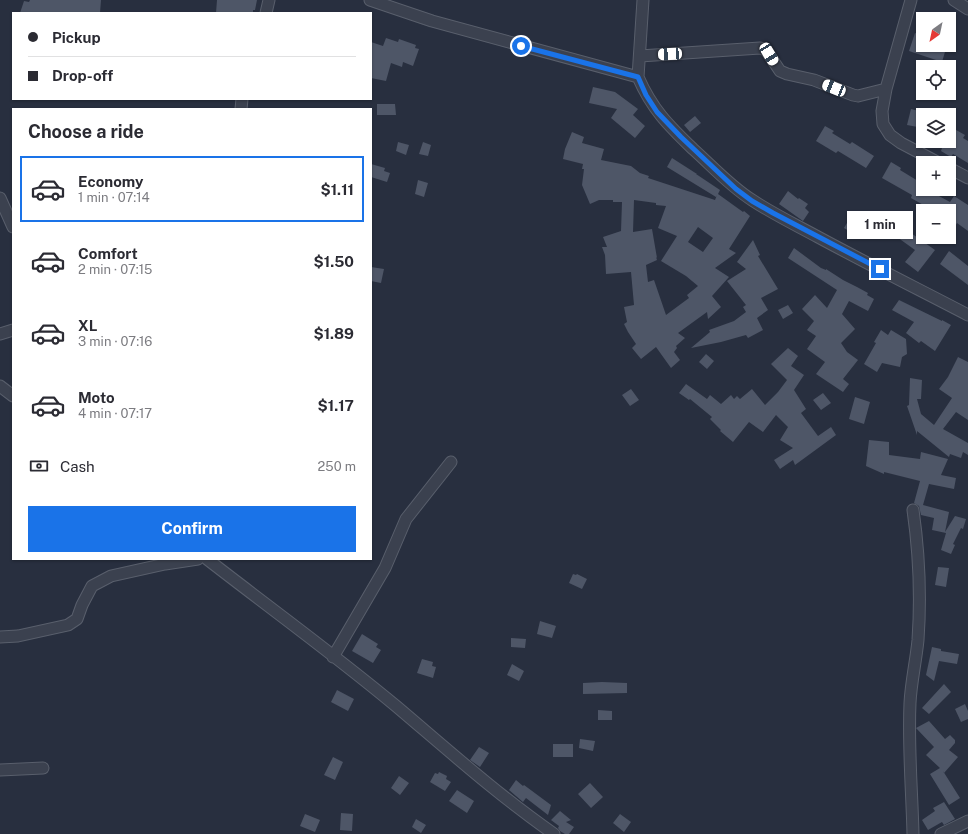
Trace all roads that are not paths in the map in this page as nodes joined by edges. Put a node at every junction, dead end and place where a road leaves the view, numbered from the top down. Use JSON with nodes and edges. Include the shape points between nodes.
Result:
{"nodes":[{"id":1,"x":269,"y":0,"type":"edge"},
{"id":2,"x":370,"y":0,"type":"edge"},
{"id":3,"x":643,"y":0,"type":"edge"},
{"id":4,"x":911,"y":0,"type":"edge"},
{"id":5,"x":954,"y":0,"type":"edge"},
{"id":6,"x":968,"y":9,"type":"edge"},
{"id":7,"x":266,"y":12,"type":"edge"},
{"id":8,"x":640,"y":56,"type":"junction"},
{"id":9,"x":638,"y":77,"type":"junction"},
{"id":10,"x":886,"y":89,"type":"junction"},
{"id":11,"x":925,"y":156,"type":"edge"},
{"id":12,"x":956,"y":172,"type":"edge"},
{"id":13,"x":968,"y":178,"type":"edge"},
{"id":14,"x":0,"y":198,"type":"edge"},
{"id":15,"x":12,"y":225,"type":"edge"},
{"id":16,"x":968,"y":315,"type":"edge"},
{"id":17,"x":12,"y":330,"type":"edge"},
{"id":18,"x":0,"y":334,"type":"edge"},
{"id":19,"x":0,"y":386,"type":"edge"},
{"id":20,"x":12,"y":395,"type":"edge"},
{"id":21,"x":451,"y":462,"type":"dead end"},
{"id":22,"x":912,"y":510,"type":"dead end"},
{"id":23,"x":193,"y":560,"type":"edge"},
{"id":24,"x":208,"y":560,"type":"edge"},
{"id":25,"x":0,"y":637,"type":"edge"},
{"id":26,"x":333,"y":657,"type":"junction"},
{"id":27,"x":42,"y":768,"type":"dead end"},
{"id":28,"x":0,"y":770,"type":"edge"},
{"id":29,"x":968,"y":821,"type":"edge"},
{"id":30,"x":554,"y":834,"type":"edge"},
{"id":31,"x":913,"y":834,"type":"edge"},
{"id":32,"x":942,"y":834,"type":"edge"}],
"edges":[{"from":1,"to":7,"type":"street"},
{"from":2,"to":9,"type":"street","via":[[432,21]]},
{"from":3,"to":8,"type":"street"},
{"from":4,"to":10,"type":"street"},
{"from":5,"to":6,"type":"street"},
{"from":8,"to":9,"type":"street"},
{"from":8,"to":10,"type":"street","via":[[760,48],[766,50],[780,71],[787,74],[814,80],[858,96]]},
{"from":9,"to":16,"type":"street","via":[[657,112],[708,163],[752,201]]},
{"from":10,"to":11,"type":"street","via":[[882,111],[883,124],[890,135],[901,144]]},
{"from":12,"to":13,"type":"street"},
{"from":14,"to":15,"type":"street"},
{"from":17,"to":18,"type":"street"},
{"from":19,"to":20,"type":"street"},
{"from":21,"to":26,"type":"street","via":[[406,519],[385,568]]},
{"from":22,"to":31,"type":"street","via":[[919,589],[918,638],[909,726]]},
{"from":23,"to":25,"type":"street","via":[[111,576],[92,586],[77,619],[68,625],[18,636]]},
{"from":24,"to":26,"type":"street"},
{"from":26,"to":30,"type":"street","via":[[476,775]]},
{"from":27,"to":28,"type":"street"},
{"from":29,"to":32,"type":"street"}]}
